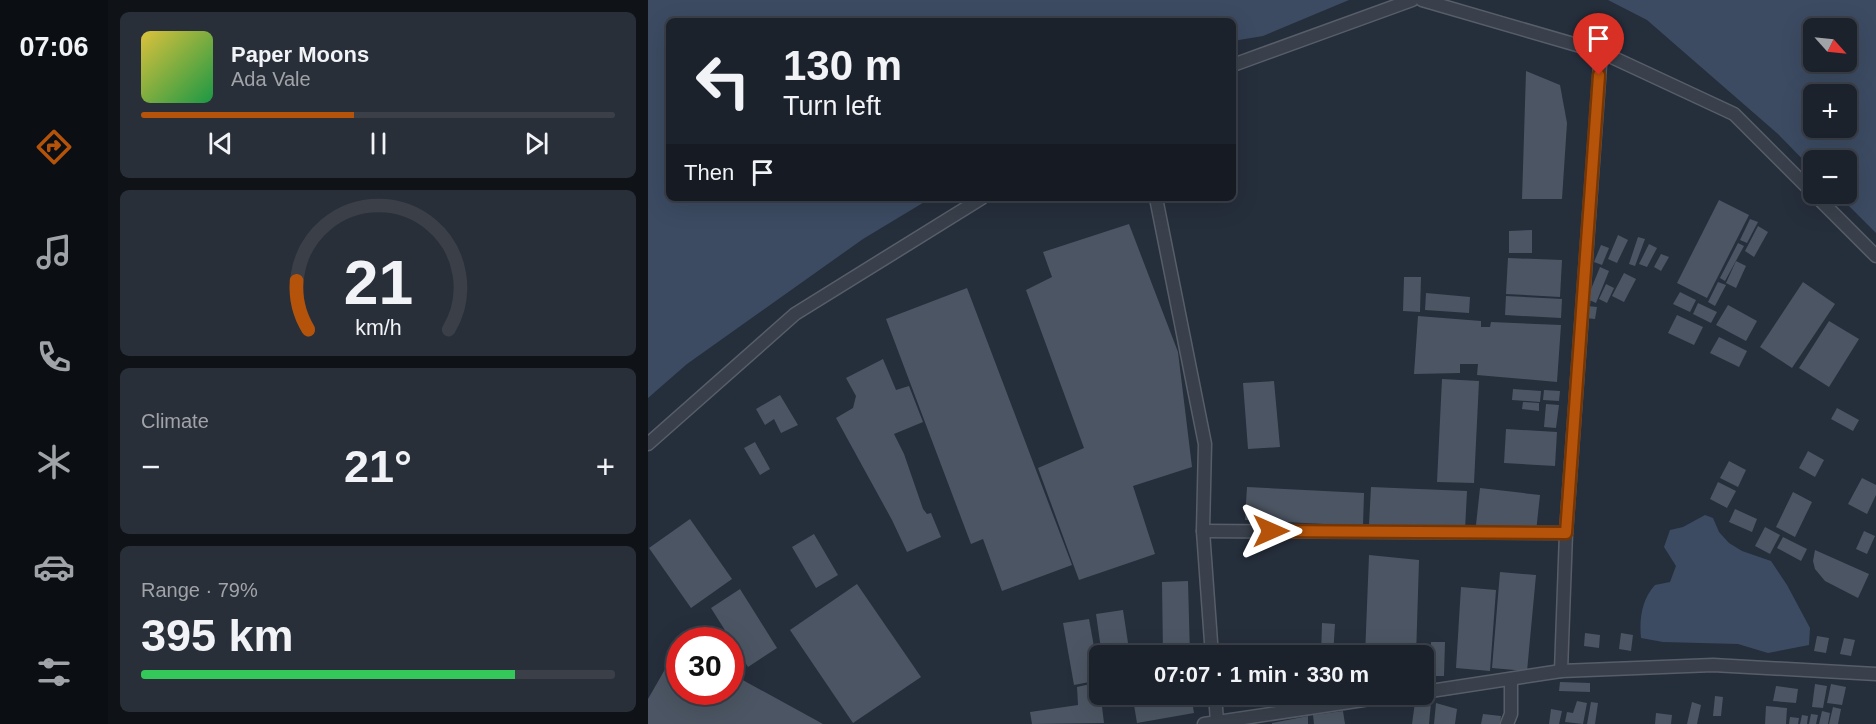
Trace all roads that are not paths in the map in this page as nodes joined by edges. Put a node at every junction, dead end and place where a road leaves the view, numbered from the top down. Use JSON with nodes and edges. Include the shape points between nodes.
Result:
{"nodes":[{"id":1,"x":1412,"y":0,"type":"edge"},
{"id":2,"x":1422,"y":0,"type":"edge"},
{"id":3,"x":1601,"y":52,"type":"junction"},
{"id":4,"x":1236,"y":64,"type":"edge"},
{"id":5,"x":977,"y":201,"type":"edge"},
{"id":6,"x":1157,"y":201,"type":"edge"},
{"id":7,"x":1876,"y":256,"type":"edge"},
{"id":8,"x":648,"y":444,"type":"edge"},
{"id":9,"x":1203,"y":531,"type":"junction"},
{"id":10,"x":1566,"y":533,"type":"junction"},
{"id":11,"x":1211,"y":645,"type":"edge"},
{"id":12,"x":1561,"y":671,"type":"junction"},
{"id":13,"x":1876,"y":674,"type":"edge"},
{"id":14,"x":1511,"y":679,"type":"junction"},
{"id":15,"x":1434,"y":691,"type":"edge"},
{"id":16,"x":1213,"y":705,"type":"edge"},
{"id":17,"x":1330,"y":705,"type":"edge"},
{"id":18,"x":1211,"y":723,"type":"edge"},
{"id":19,"x":1507,"y":724,"type":"edge"}],
"edges":[{"from":1,"to":4,"type":"street"},
{"from":2,"to":3,"type":"street"},
{"from":3,"to":7,"type":"street","via":[[1734,114]]},
{"from":3,"to":10,"type":"street"},
{"from":5,"to":8,"type":"street","via":[[795,314]]},
{"from":6,"to":9,"type":"street","via":[[1205,444]]},
{"from":9,"to":10,"type":"street"},
{"from":9,"to":11,"type":"street"},
{"from":10,"to":12,"type":"street"},
{"from":12,"to":13,"type":"street","via":[[1713,665]]},
{"from":12,"to":14,"type":"street"},
{"from":14,"to":15,"type":"street"},
{"from":14,"to":19,"type":"street","via":[[1511,714]]},
{"from":16,"to":18,"type":"street"},
{"from":17,"to":18,"type":"street"}]}
